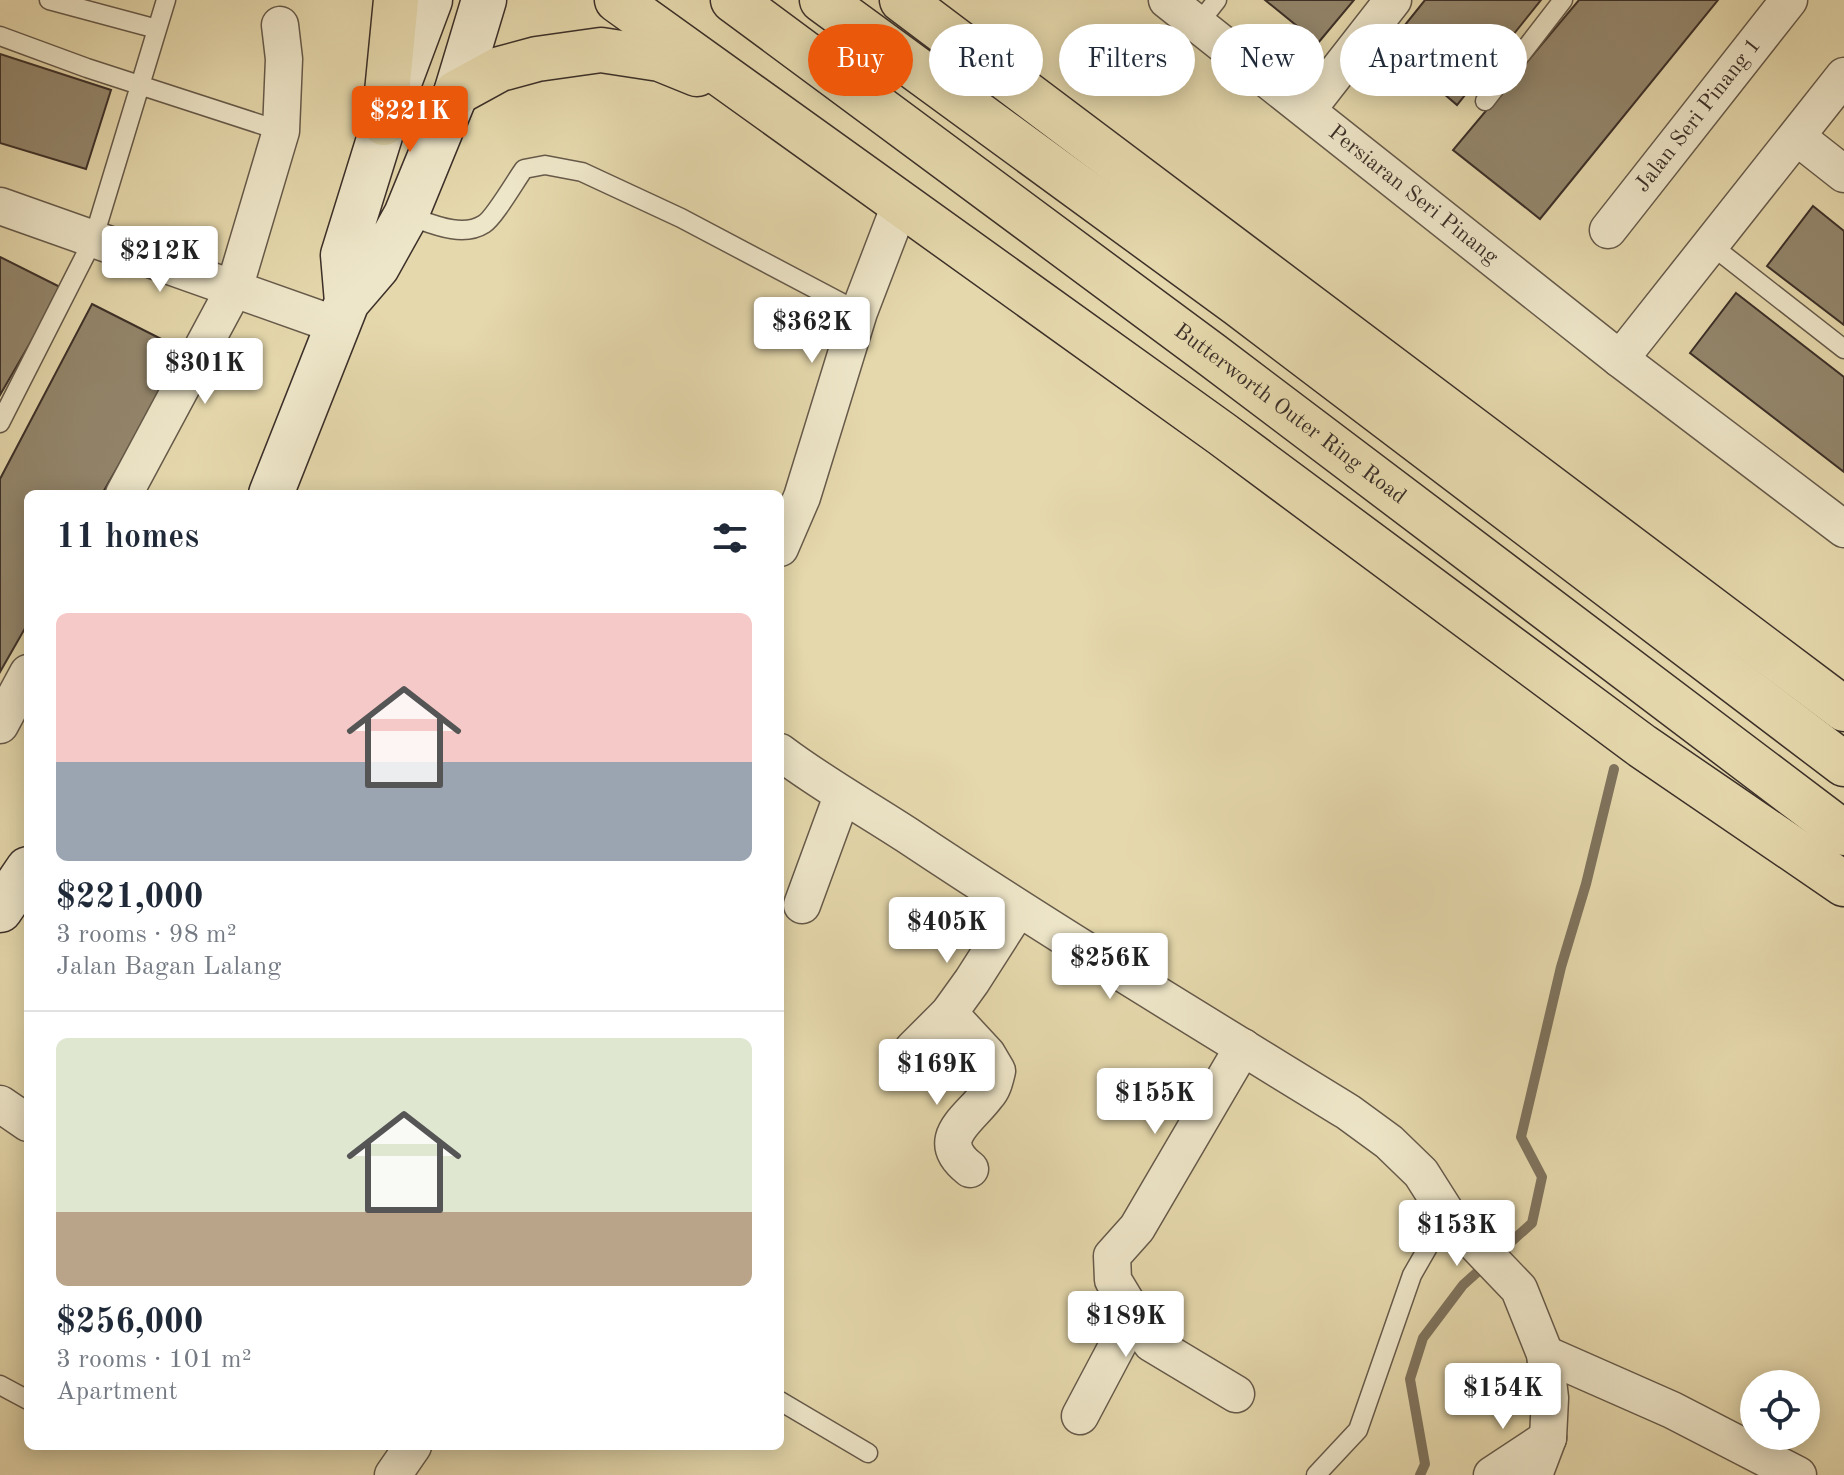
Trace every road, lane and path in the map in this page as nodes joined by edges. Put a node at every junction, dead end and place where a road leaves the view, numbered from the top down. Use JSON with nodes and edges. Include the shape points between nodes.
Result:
{"nodes":[{"id":1,"x":49,"y":0,"type":"edge"},
{"id":2,"x":166,"y":0,"type":"edge"},
{"id":3,"x":396,"y":0,"type":"edge"},
{"id":4,"x":430,"y":0,"type":"edge"},
{"id":5,"x":484,"y":0,"type":"edge"},
{"id":6,"x":617,"y":0,"type":"edge"},
{"id":7,"x":733,"y":0,"type":"edge"},
{"id":8,"x":822,"y":0,"type":"edge"},
{"id":9,"x":902,"y":0,"type":"edge"},
{"id":10,"x":1167,"y":0,"type":"edge"},
{"id":11,"x":1393,"y":0,"type":"edge"},
{"id":12,"x":1563,"y":0,"type":"edge"},
{"id":13,"x":1789,"y":0,"type":"edge"},
{"id":14,"x":1208,"y":12,"type":"edge"},
{"id":15,"x":653,"y":16,"type":"edge"},
{"id":16,"x":280,"y":25,"type":"dead end"},
{"id":17,"x":157,"y":29,"type":"junction"},
{"id":18,"x":0,"y":36,"type":"edge"},
{"id":19,"x":1844,"y":76,"type":"edge"},
{"id":20,"x":140,"y":85,"type":"junction"},
{"id":21,"x":744,"y":92,"type":"junction"},
{"id":22,"x":456,"y":93,"type":"junction"},
{"id":23,"x":1485,"y":101,"type":"dead end"},
{"id":24,"x":1308,"y":109,"type":"junction"},
{"id":25,"x":384,"y":123,"type":"junction"},
{"id":26,"x":281,"y":131,"type":"junction"},
{"id":27,"x":1797,"y":137,"type":"junction"},
{"id":28,"x":1844,"y":174,"type":"edge"},
{"id":29,"x":900,"y":205,"type":"junction"},
{"id":30,"x":0,"y":206,"type":"edge"},
{"id":31,"x":406,"y":215,"type":"junction"},
{"id":32,"x":1608,"y":230,"type":"dead end"},
{"id":33,"x":93,"y":240,"type":"junction"},
{"id":34,"x":1711,"y":245,"type":"junction"},
{"id":35,"x":234,"y":289,"type":"junction"},
{"id":36,"x":859,"y":312,"type":"junction"},
{"id":37,"x":343,"y":314,"type":"junction"},
{"id":38,"x":1844,"y":349,"type":"edge"},
{"id":39,"x":1620,"y":359,"type":"junction"},
{"id":40,"x":0,"y":423,"type":"edge"},
{"id":41,"x":126,"y":490,"type":"edge"},
{"id":42,"x":273,"y":490,"type":"edge"},
{"id":43,"x":1844,"y":529,"type":"edge"},
{"id":44,"x":784,"y":539,"type":"edge"},
{"id":45,"x":24,"y":680,"type":"edge"},
{"id":46,"x":1844,"y":709,"type":"edge"},
{"id":47,"x":0,"y":725,"type":"edge"},
{"id":48,"x":784,"y":755,"type":"edge"},
{"id":49,"x":1844,"y":764,"type":"edge"},
{"id":50,"x":842,"y":796,"type":"junction"},
{"id":51,"x":1844,"y":833,"type":"edge"},
{"id":52,"x":1844,"y":884,"type":"edge"},
{"id":53,"x":802,"y":905,"type":"dead end"},
{"id":54,"x":1018,"y":909,"type":"junction"},
{"id":55,"x":949,"y":1013,"type":"junction"},
{"id":56,"x":1243,"y":1047,"type":"junction"},
{"id":57,"x":913,"y":1049,"type":"dead end"},
{"id":58,"x":0,"y":1104,"type":"edge"},
{"id":59,"x":24,"y":1120,"type":"edge"},
{"id":60,"x":970,"y":1169,"type":"dead end"},
{"id":61,"x":1453,"y":1221,"type":"junction"},
{"id":62,"x":1134,"y":1314,"type":"junction"},
{"id":63,"x":1545,"y":1354,"type":"junction"},
{"id":64,"x":0,"y":1385,"type":"edge"},
{"id":65,"x":1236,"y":1394,"type":"dead end"},
{"id":66,"x":24,"y":1398,"type":"edge"},
{"id":67,"x":784,"y":1403,"type":"edge"},
{"id":68,"x":1080,"y":1416,"type":"dead end"},
{"id":69,"x":1548,"y":1438,"type":"junction"},
{"id":70,"x":410,"y":1450,"type":"edge"},
{"id":71,"x":868,"y":1453,"type":"dead end"},
{"id":72,"x":393,"y":1475,"type":"edge"},
{"id":73,"x":1316,"y":1475,"type":"edge"},
{"id":74,"x":1492,"y":1475,"type":"edge"},
{"id":75,"x":1534,"y":1475,"type":"edge"},
{"id":76,"x":1798,"y":1475,"type":"edge"}],
"edges":[{"from":1,"to":17,"type":"lane"},
{"from":2,"to":17,"type":"lane"},
{"from":3,"to":25,"type":"highway"},
{"from":4,"to":25,"type":"main road"},
{"from":5,"to":22,"type":"main road"},
{"from":6,"to":15,"type":"highway"},
{"from":7,"to":51,"type":"highway","name":"Butterworth Outer Ring Road"},
{"from":8,"to":49,"type":"highway","via":[[1238,304]]},
{"from":9,"to":46,"type":"highway"},
{"from":10,"to":14,"type":"street","name":"Persiaran Seri Pinang"},
{"from":11,"to":24,"type":"street"},
{"from":12,"to":23,"type":"lane"},
{"from":13,"to":32,"type":"street","name":"Jalan Seri Pinang 1"},
{"from":14,"to":24,"type":"street","name":"Persiaran Seri Pinang"},
{"from":15,"to":21,"type":"highway"},
{"from":16,"to":26,"type":"street"},
{"from":17,"to":20,"type":"lane"},
{"from":18,"to":20,"type":"lane"},
{"from":19,"to":27,"type":"street"},
{"from":20,"to":26,"type":"lane"},
{"from":20,"to":33,"type":"lane"},
{"from":21,"to":22,"type":"highway","via":[[660,59],[601,50],[500,69]]},
{"from":21,"to":29,"type":"highway"},
{"from":22,"to":31,"type":"main road"},
{"from":24,"to":39,"type":"street","name":"Persiaran Seri Pinang"},
{"from":25,"to":37,"type":"main road","via":[[343,255]]},
{"from":26,"to":35,"type":"street"},
{"from":27,"to":28,"type":"street"},
{"from":27,"to":34,"type":"street"},
{"from":29,"to":36,"type":"street"},
{"from":29,"to":52,"type":"highway","via":[[1222,434],[1642,746]]},
{"from":30,"to":33,"type":"street"},
{"from":31,"to":36,"type":"lane","via":[[467,230],[485,224],[524,169],[545,165],[582,172]]},
{"from":31,"to":37,"type":"main road"},
{"from":33,"to":35,"type":"street"},
{"from":33,"to":40,"type":"lane"},
{"from":34,"to":38,"type":"lane"},
{"from":34,"to":39,"type":"street"},
{"from":35,"to":37,"type":"street"},
{"from":35,"to":41,"type":"street"},
{"from":36,"to":44,"type":"street"},
{"from":37,"to":42,"type":"main road"},
{"from":39,"to":43,"type":"street","name":"Persiaran Seri Pinang"},
{"from":45,"to":47,"type":"street"},
{"from":48,"to":50,"type":"street"},
{"from":50,"to":53,"type":"street"},
{"from":50,"to":54,"type":"street"},
{"from":54,"to":55,"type":"street"},
{"from":54,"to":56,"type":"street"},
{"from":55,"to":57,"type":"street"},
{"from":55,"to":60,"type":"street","via":[[997,1071],[990,1092],[953,1135],[952,1147]]},
{"from":56,"to":61,"type":"street","via":[[1389,1142],[1421,1173]]},
{"from":56,"to":62,"type":"street","via":[[1137,1228],[1112,1256],[1113,1280]]},
{"from":58,"to":59,"type":"street"},
{"from":61,"to":63,"type":"street","via":[[1519,1289]]},
{"from":61,"to":73,"type":"lane","via":[[1412,1275],[1358,1430]]},
{"from":62,"to":65,"type":"street","via":[[1151,1343]]},
{"from":62,"to":68,"type":"street"},
{"from":63,"to":69,"type":"street"},
{"from":63,"to":76,"type":"street","via":[[1672,1410]]},
{"from":64,"to":66,"type":"lane"},
{"from":67,"to":71,"type":"lane"},
{"from":69,"to":74,"type":"street"},
{"from":69,"to":75,"type":"street"},
{"from":70,"to":72,"type":"street"}]}
